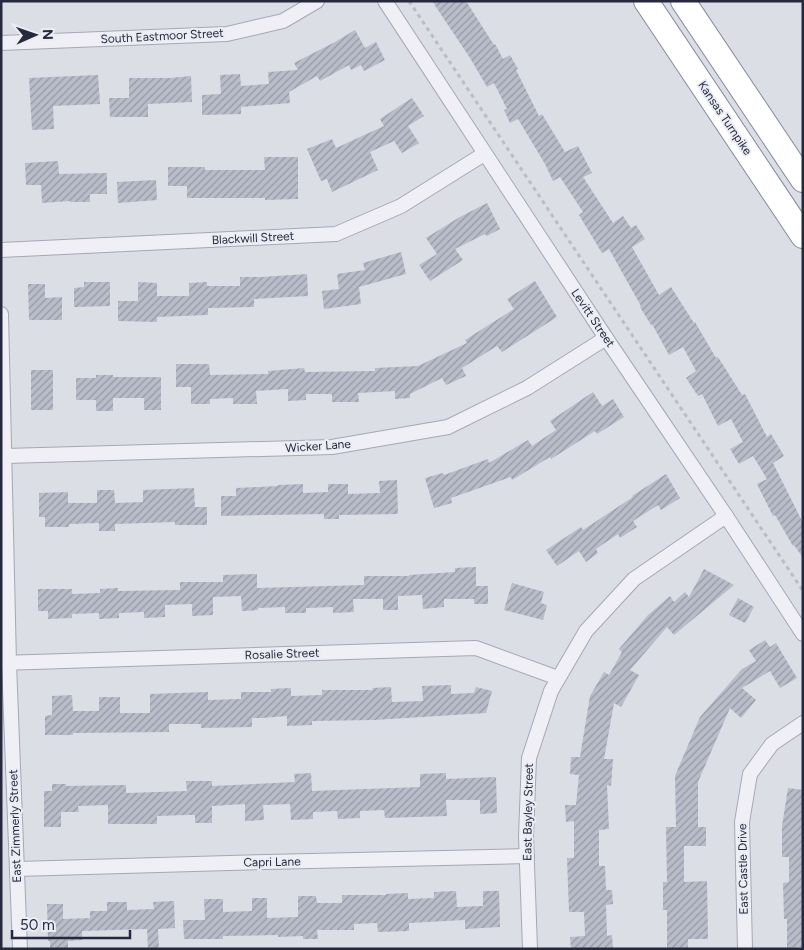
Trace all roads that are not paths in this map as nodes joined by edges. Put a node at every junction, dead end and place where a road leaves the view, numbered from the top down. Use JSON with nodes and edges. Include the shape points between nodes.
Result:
{"nodes":[{"id":1,"x":317,"y":1,"type":"edge"},
{"id":2,"x":384,"y":1,"type":"edge"},
{"id":3,"x":646,"y":1,"type":"edge"},
{"id":4,"x":683,"y":1,"type":"edge"},
{"id":5,"x":1,"y":43,"type":"edge"},
{"id":6,"x":484,"y":154,"type":"junction"},
{"id":7,"x":803,"y":180,"type":"edge"},
{"id":8,"x":803,"y":236,"type":"edge"},
{"id":9,"x":1,"y":250,"type":"edge"},
{"id":10,"x":1,"y":314,"type":"edge"},
{"id":11,"x":606,"y":338,"type":"junction"},
{"id":12,"x":5,"y":456,"type":"junction"},
{"id":13,"x":726,"y":516,"type":"junction"},
{"id":14,"x":803,"y":634,"type":"edge"},
{"id":15,"x":5,"y":663,"type":"edge"},
{"id":16,"x":558,"y":678,"type":"junction"},
{"id":17,"x":803,"y":723,"type":"edge"},
{"id":18,"x":527,"y":856,"type":"junction"},
{"id":19,"x":17,"y":869,"type":"junction"},
{"id":20,"x":20,"y":949,"type":"edge"},
{"id":21,"x":530,"y":949,"type":"edge"},
{"id":22,"x":745,"y":949,"type":"edge"}],
"edges":[{"from":1,"to":5,"type":"street","name":"South Eastmoor Street","via":[[283,21],[227,34]]},
{"from":2,"to":6,"type":"street","name":"Levitt Street"},
{"from":3,"to":8,"type":"highway","name":"Kansas Turnpike"},
{"from":4,"to":7,"type":"highway"},
{"from":6,"to":9,"type":"street","name":"Blackwill Street","via":[[401,206],[336,234]]},
{"from":6,"to":11,"type":"street","name":"Levitt Street"},
{"from":10,"to":12,"type":"street","name":"East Zimmerly Street"},
{"from":11,"to":12,"type":"street","name":"Wicker Lane","via":[[527,388],[448,427],[332,447]]},
{"from":11,"to":13,"type":"street","name":"Levitt Street"},
{"from":12,"to":15,"type":"street","name":"East Zimmerly Street"},
{"from":13,"to":14,"type":"street","name":"Levitt Street"},
{"from":13,"to":16,"type":"street","name":"East Bayley Street","via":[[634,579],[586,631]]},
{"from":15,"to":16,"type":"street","name":"Rosalie Street","via":[[476,648]]},
{"from":15,"to":19,"type":"street","name":"East Zimmerly Street"},
{"from":16,"to":18,"type":"street","name":"East Bayley Street","via":[[529,758]]},
{"from":17,"to":22,"type":"street","name":"East Castle Drive","via":[[772,744],[750,774],[742,822]]},
{"from":18,"to":19,"type":"street","name":"Capri Lane"},
{"from":18,"to":21,"type":"street","name":"East Bayley Street"},
{"from":19,"to":20,"type":"street","name":"East Zimmerly Street"}]}
